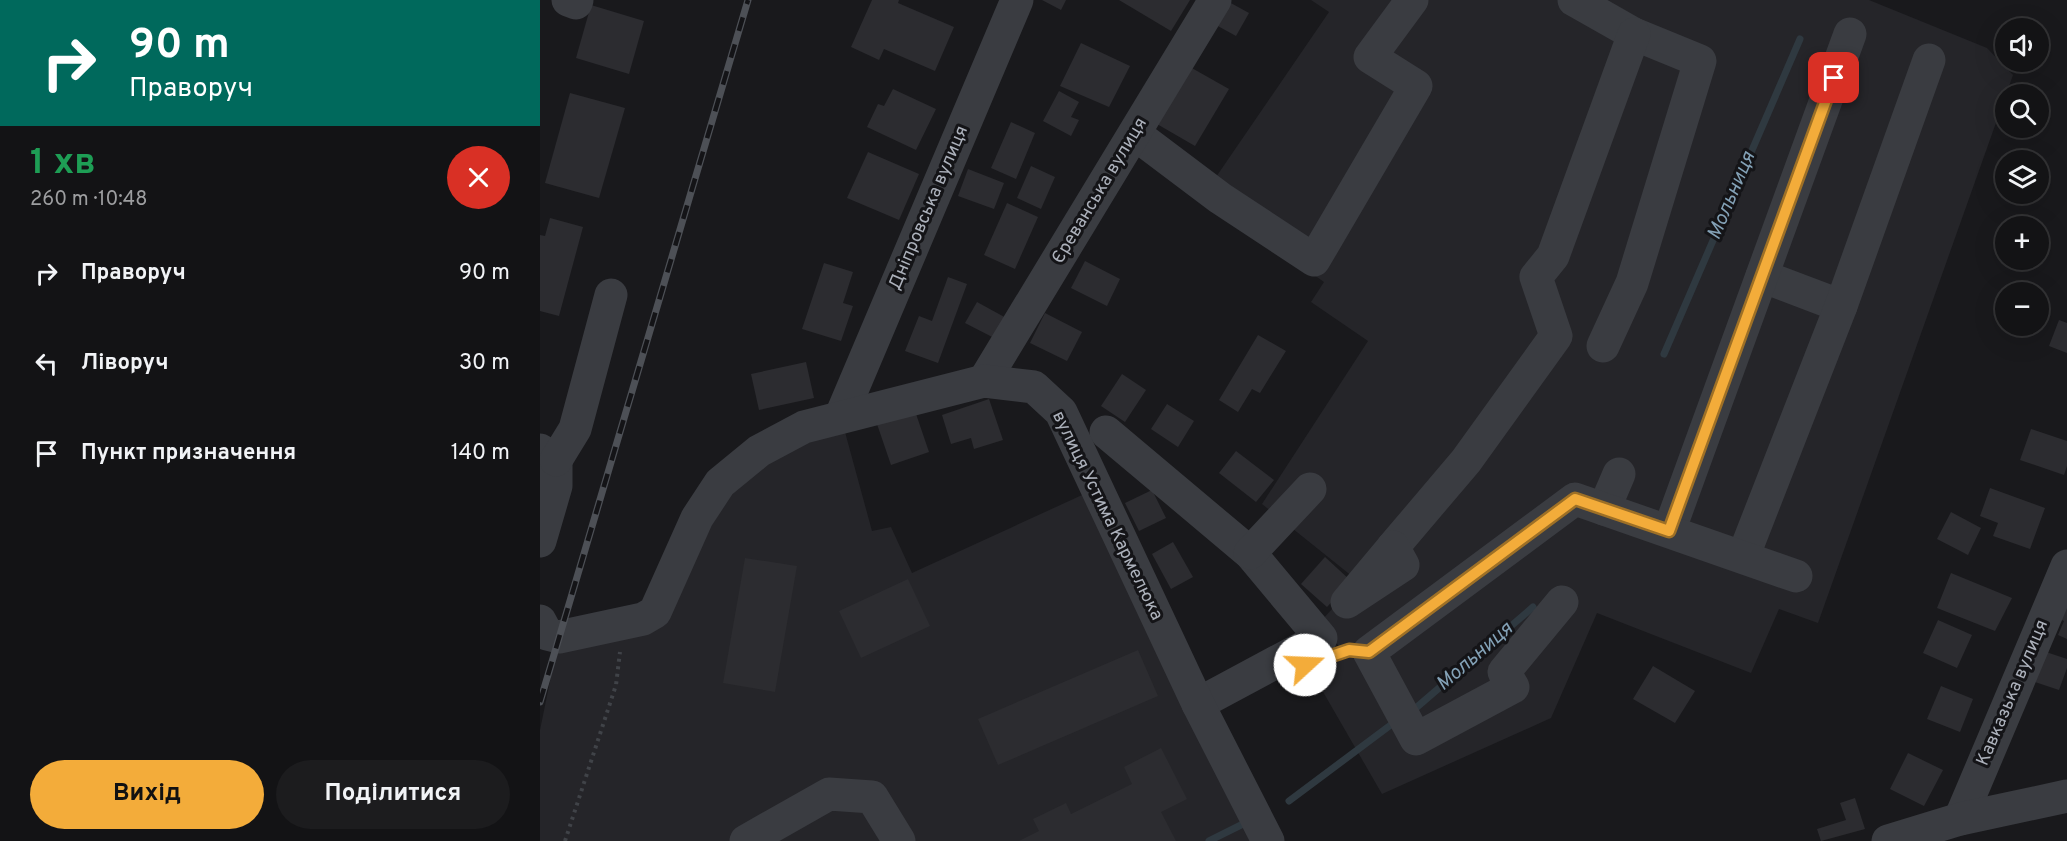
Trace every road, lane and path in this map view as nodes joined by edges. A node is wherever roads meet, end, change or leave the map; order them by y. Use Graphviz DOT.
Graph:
graph roads {
  1 [pos="567,0"];
  2 [pos="578,0"];
  3 [pos="1017,0"];
  4 [pos="1215,0"];
  5 [pos="1412,0"];
  6 [pos="1574,0"];
  7 [pos="1634,33"];
  8 [pos="1850,34"];
  9 [pos="1929,60"];
  10 [pos="1135,134"];
  11 [pos="1762,276"];
  12 [pos="611,295"];
  13 [pos="1841,306"];
  14 [pos="1603,346"];
  15 [pos="984,381"];
  16 [pos="841,416"];
  17 [pos="1106,432"];
  18 [pos="548,455"];
  19 [pos="1619,474"];
  20 [pos="1310,489"];
  21 [pos="1604,508"];
  22 [pos="1669,531"];
  23 [pos="540,541"];
  24 [pos="1393,547"];
  25 [pos="1250,553"];
  26 [pos="1743,557"];
  27 [pos="2067,566"];
  28 [pos="1796,576"];
  29 [pos="1562,602"];
  30 [pos="622,624"];
  31 [pos="542,630"];
  32 [pos="1369,652"];
  33 [pos="1198,704"];
  34 [pos="2067,796"];
  35 [pos="1960,819"];
  36 [pos="565,841"];
  37 [pos="747,841"];
  38 [pos="898,841"];
  39 [pos="1268,841"];
  40 [pos="1888,841"];
  1 -- 2 [label="street"];
  3 -- 16 [label="street, Дніпровська вулиця"];
  4 -- 10 [label="street, Єреванська вулиця"];
  5 -- 10 [label="street"];
  6 -- 7 [label="street"];
  7 -- 14 [label="street"];
  7 -- 24 [label="street"];
  8 -- 11 [label="street"];
  9 -- 13 [label="street"];
  10 -- 15 [label="street, Єреванська вулиця"];
  11 -- 13 [label="street"];
  11 -- 22 [label="street"];
  12 -- 18 [label="street"];
  13 -- 26 [label="street"];
  15 -- 16 [label="street, вулиця Устима Кармелюка"];
  15 -- 33 [label="street, вулиця Устима Кармелюка"];
  16 -- 30 [label="street, вулиця Устима Кармелюка"];
  17 -- 25 [label="street"];
  18 -- 23 [label="street"];
  19 -- 21 [label="street"];
  20 -- 25 [label="street"];
  21 -- 22 [label="street"];
  21 -- 32 [label="street"];
  22 -- 26 [label="street"];
  25 -- 33 [label="street"];
  26 -- 28 [label="street"];
  27 -- 35 [label="street, Кавказька вулиця"];
  29 -- 32 [label="street"];
  30 -- 31 [label="street, вулиця Устима Кармелюка"];
  30 -- 36 [label="path"];
  32 -- 33 [label="street"];
  33 -- 39 [label="street, вулиця Устима Кармелюка"];
  34 -- 35 [label="street"];
  35 -- 40 [label="street"];
  37 -- 38 [label="street"];
}
